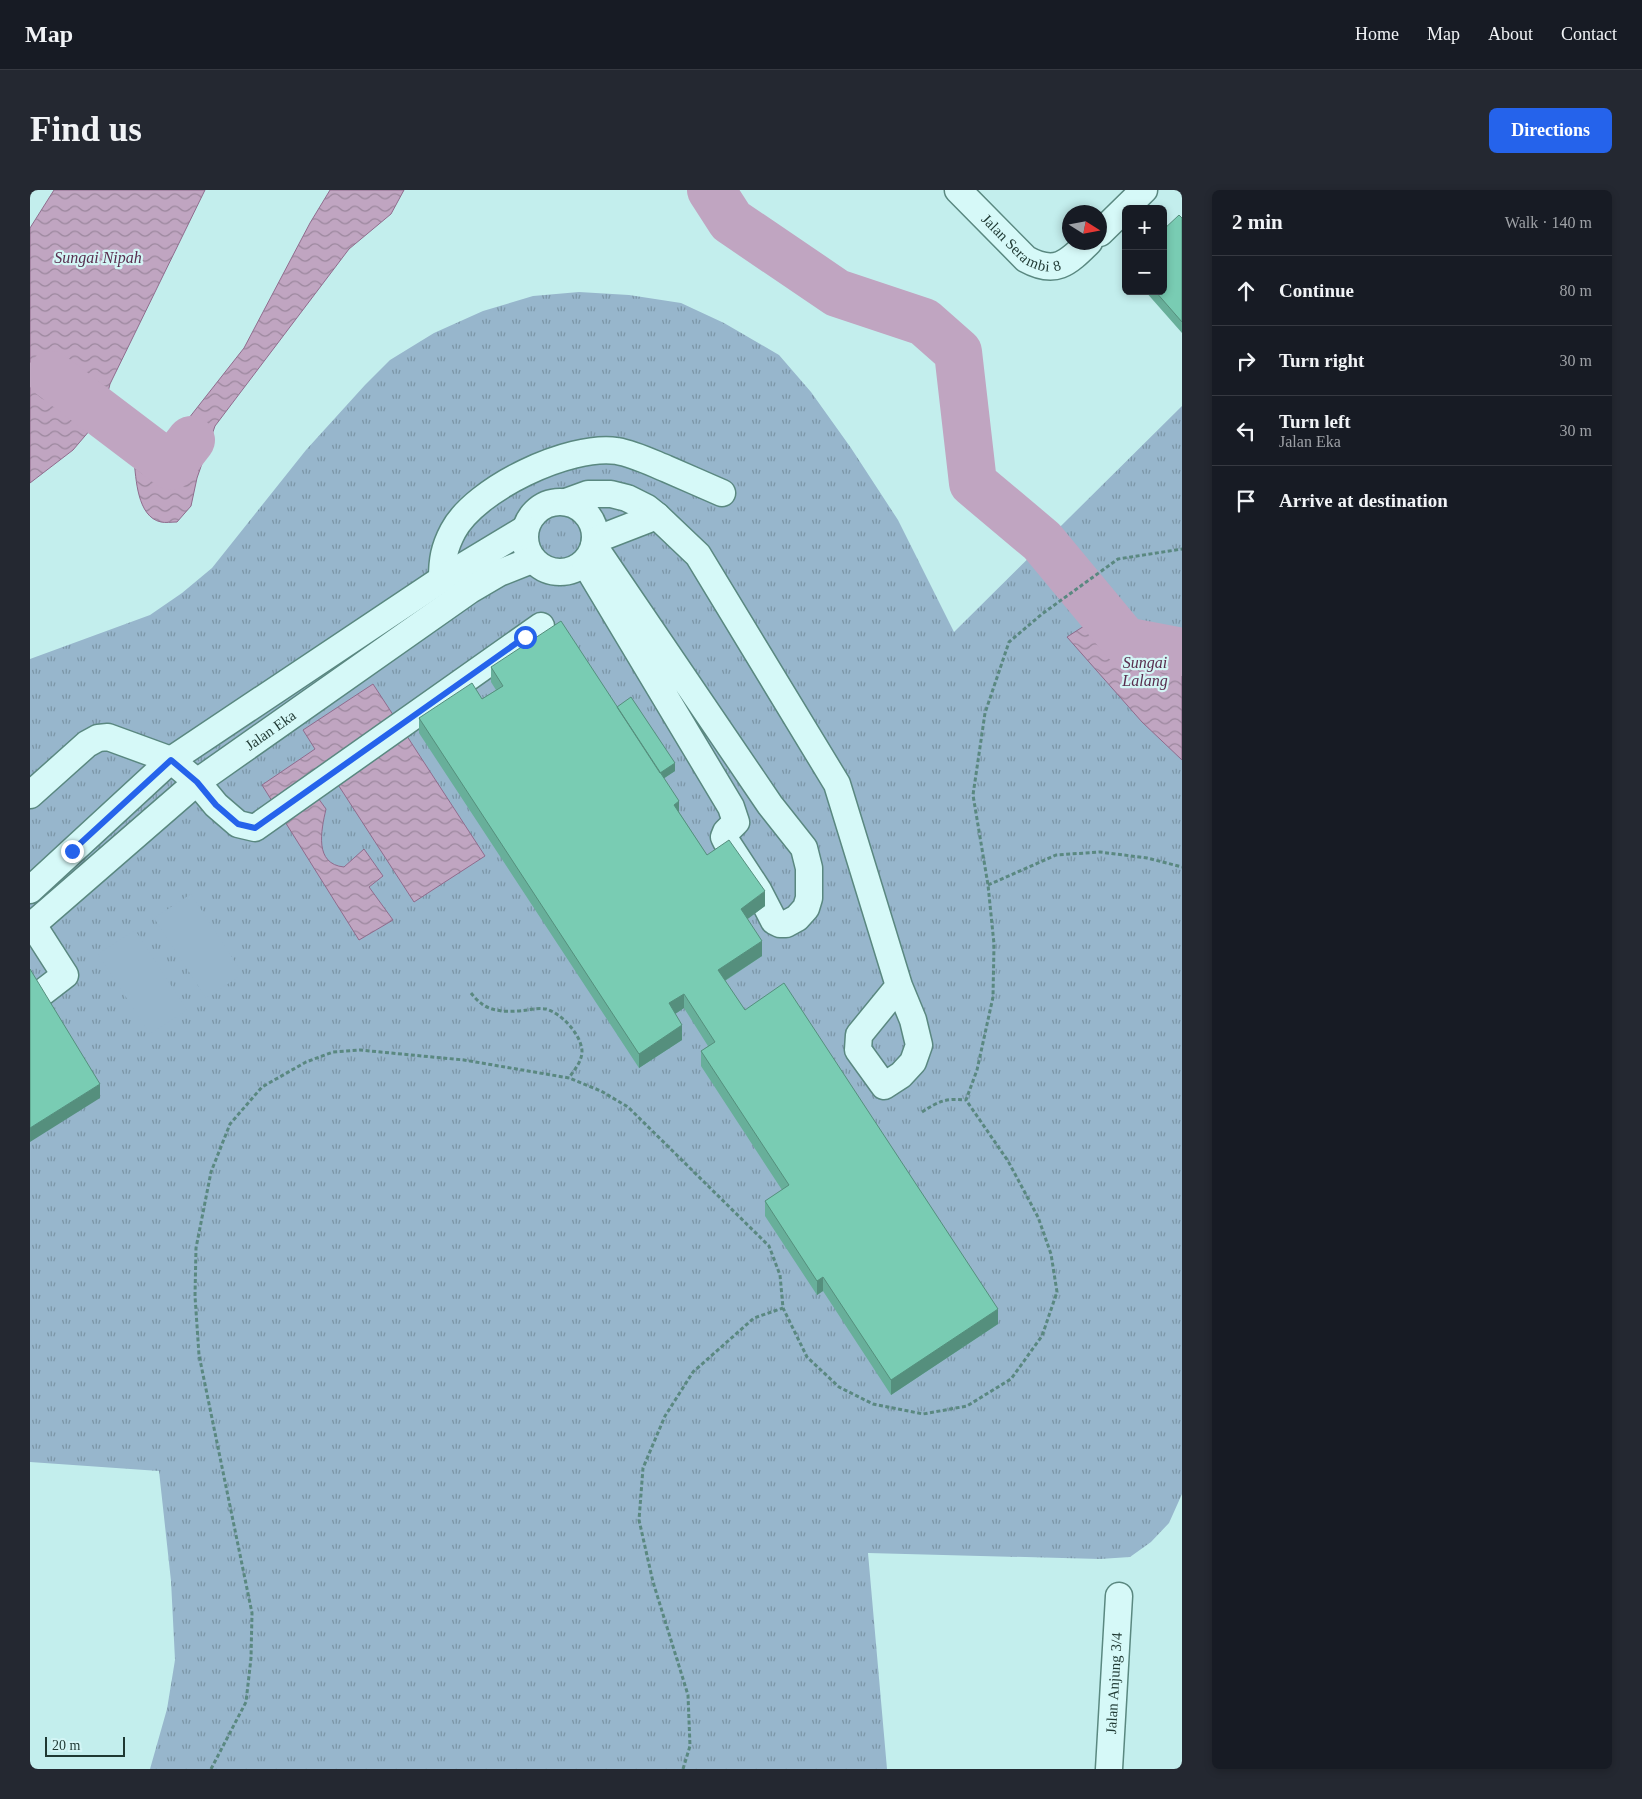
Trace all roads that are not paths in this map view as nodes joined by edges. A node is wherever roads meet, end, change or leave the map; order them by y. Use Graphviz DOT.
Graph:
graph roads {
  1 [pos="958,190"];
  2 [pos="1144,190"];
  3 [pos="1107,226"];
  4 [pos="1080,250"];
  5 [pos="722,494"];
  6 [pos="566,502"];
  7 [pos="657,516"];
  8 [pos="525,529"];
  9 [pos="591,550"];
  10 [pos="532,560"];
  11 [pos="442,579"];
  12 [pos="541,626"];
  13 [pos="171,760"];
  14 [pos="197,782"];
  15 [pos="30,796"];
  16 [pos="30,890"];
  17 [pos="32,926"];
  18 [pos="899,986"];
  19 [pos="30,1002"];
  20 [pos="1119,1596"];
  21 [pos="1109,1769"];
  1 -- 4 [label="street, Jalan Serambi 8"];
  2 -- 3 [label="street"];
  5 -- 11 [label="street"];
  6 -- 7 [label="street, Jalan Eka"];
  6 -- 8 [label="street, Jalan Eka"];
  6 -- 9 [label="street"];
  7 -- 9 [label="street"];
  7 -- 18 [label="street, Jalan Eka"];
  8 -- 10 [label="street"];
  8 -- 11 [label="street, Jalan Eka"];
  9 -- 9 [label="street"];
  9 -- 10 [label="street"];
  10 -- 14 [label="street, Jalan Eka"];
  11 -- 13 [label="street, Jalan Eka"];
  12 -- 14 [label="street"];
  13 -- 14 [label="street"];
  13 -- 15 [label="street"];
  13 -- 16 [label="street, Jalan Eka"];
  14 -- 17 [label="street, Jalan Eka"];
  17 -- 19 [label="street"];
  20 -- 21 [label="street, Jalan Anjung 3/4"];
}
